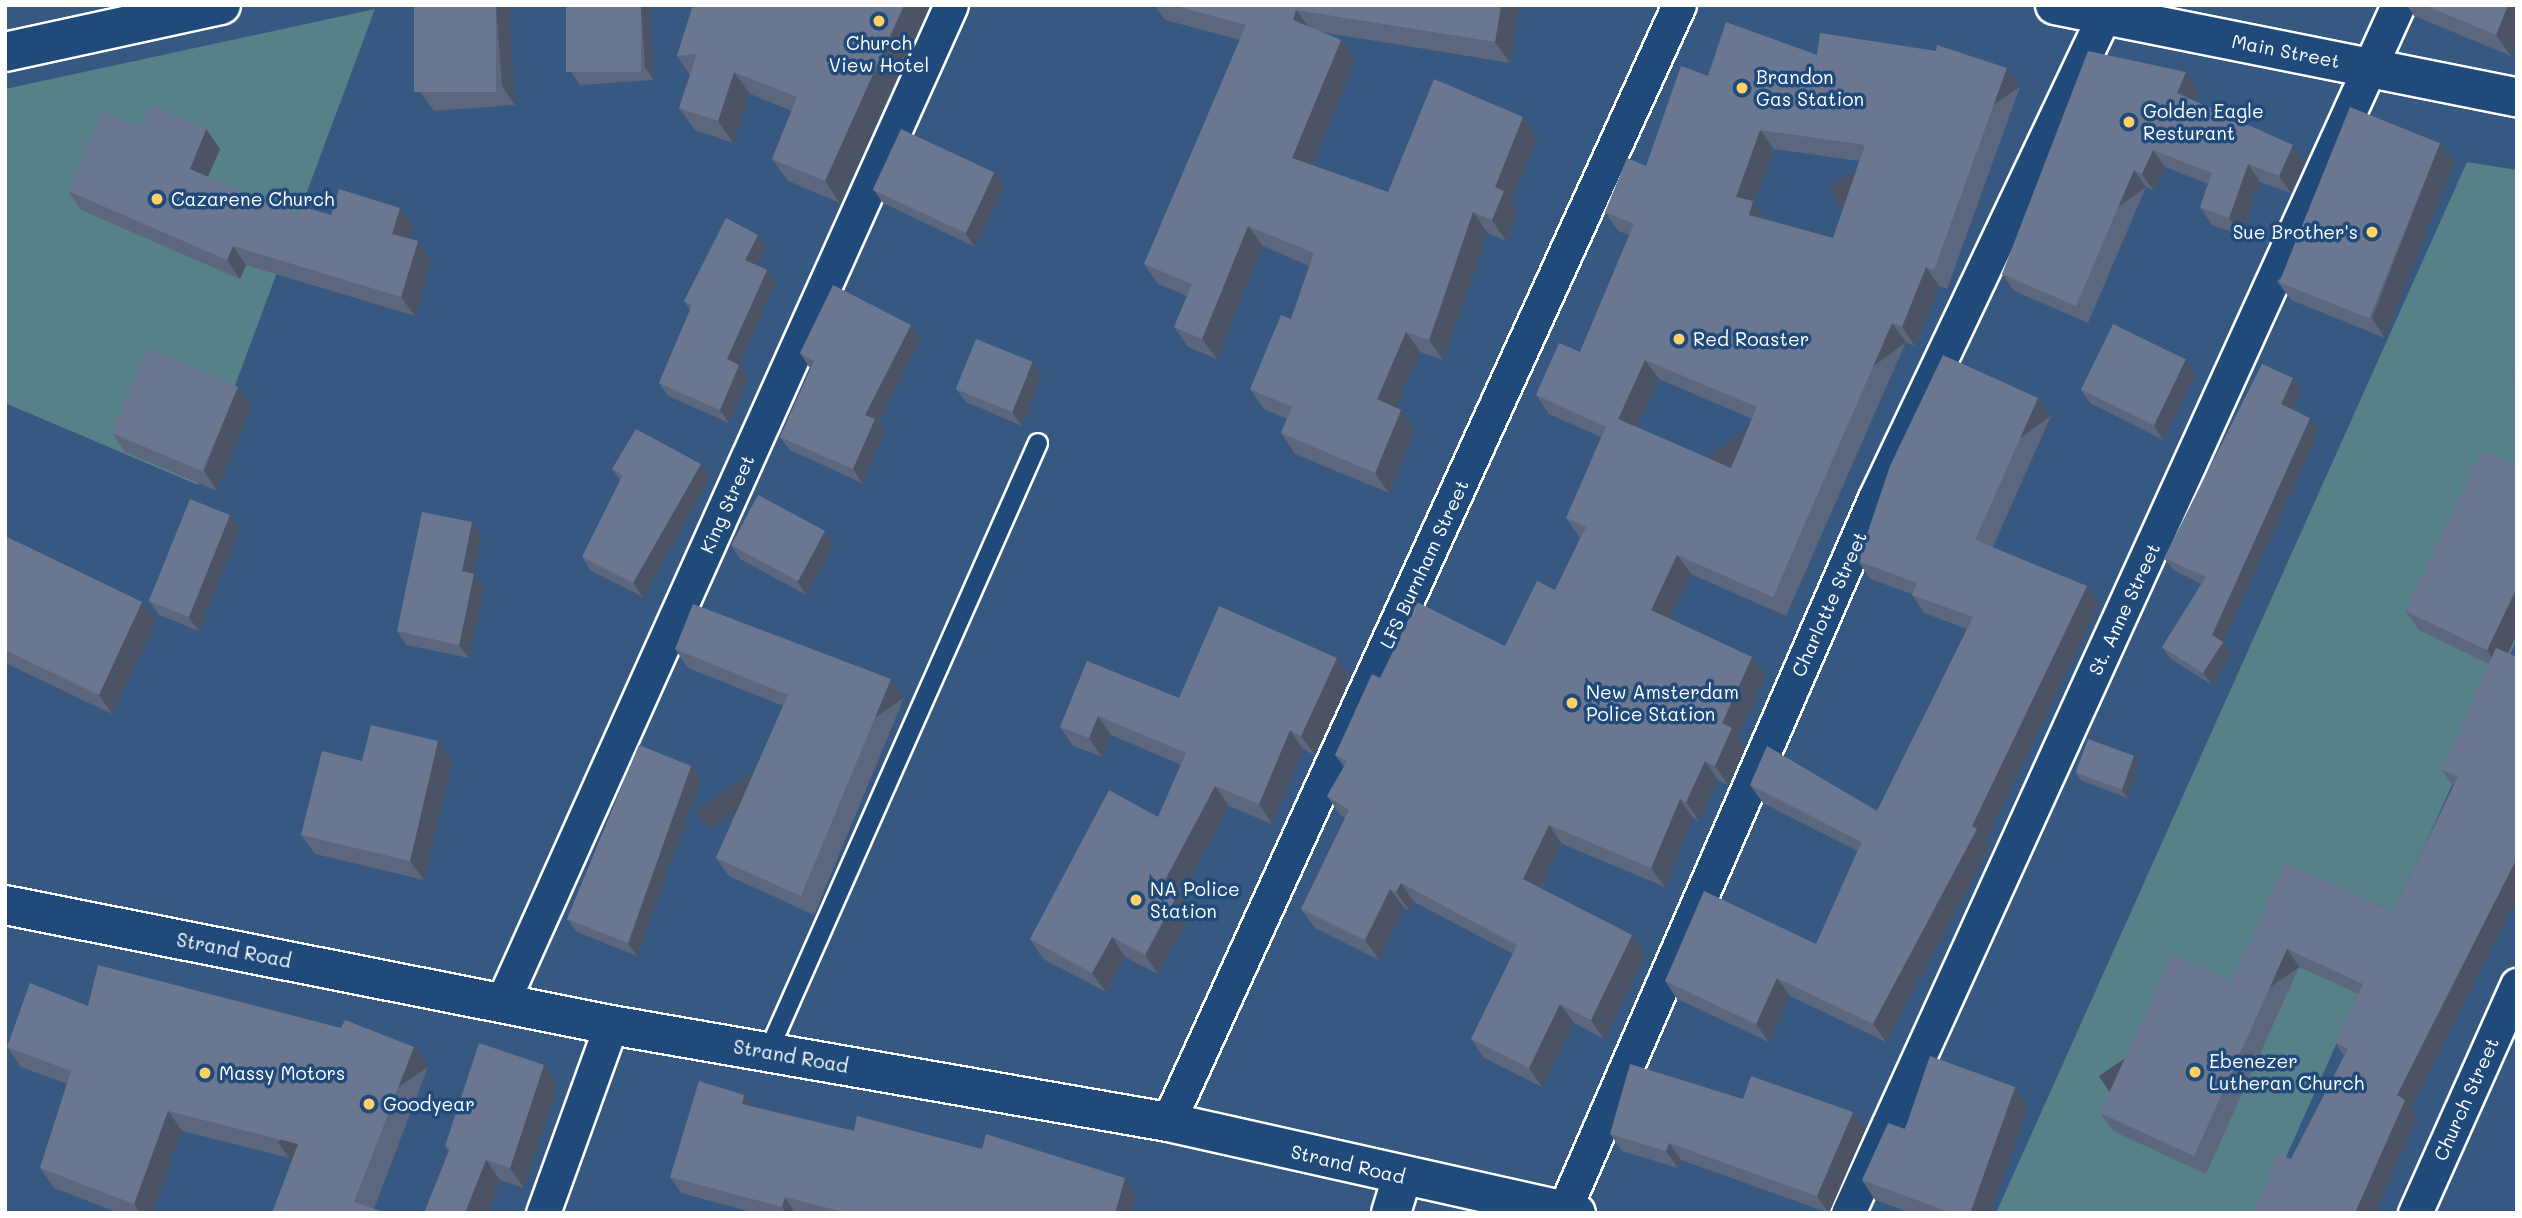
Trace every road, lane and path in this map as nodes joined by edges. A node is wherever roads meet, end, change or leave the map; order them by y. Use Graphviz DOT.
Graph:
graph roads {
  1 [pos="221,5"];
  2 [pos="951,5"];
  3 [pos="1679,5"];
  4 [pos="2055,5"];
  5 [pos="2398,5"];
  6 [pos="2107,10"];
  7 [pos="5,52"];
  8 [pos="2371,68"];
  9 [pos="2517,97"];
  10 [pos="1038,443"];
  11 [pos="5,905"];
  12 [pos="2517,985"];
  13 [pos="502,1003"];
  14 [pos="611,1025"];
  15 [pos="768,1052"];
  16 [pos="1168,1122"];
  17 [pos="1402,1176"];
  18 [pos="1570,1211"];
  19 [pos="543,1213"];
  20 [pos="1391,1213"];
  21 [pos="1849,1213"];
  22 [pos="2415,1213"];
  1 -- 7 [label="street"];
  2 -- 13 [label="street, King Street"];
  3 -- 16 [label="street, LFS Burnham Street"];
  4 -- 6 [label="street, Main Street"];
  5 -- 8 [label="street, St. Anne Street"];
  6 -- 8 [label="street, Main Street"];
  6 -- 18 [label="street, Charlotte Street"];
  8 -- 9 [label="street, Main Street"];
  8 -- 21 [label="street, St. Anne Street"];
  10 -- 15 [label="lane"];
  11 -- 13 [label="street, Strand Road"];
  12 -- 22 [label="street, Church Street"];
  13 -- 14 [label="street, Strand Road"];
  14 -- 15 [label="street, Strand Road"];
  14 -- 19 [label="street"];
  15 -- 16 [label="street, Strand Road"];
  16 -- 17 [label="street, Strand Road"];
  17 -- 18 [label="street, Strand Road"];
  17 -- 20 [label="street"];
}
